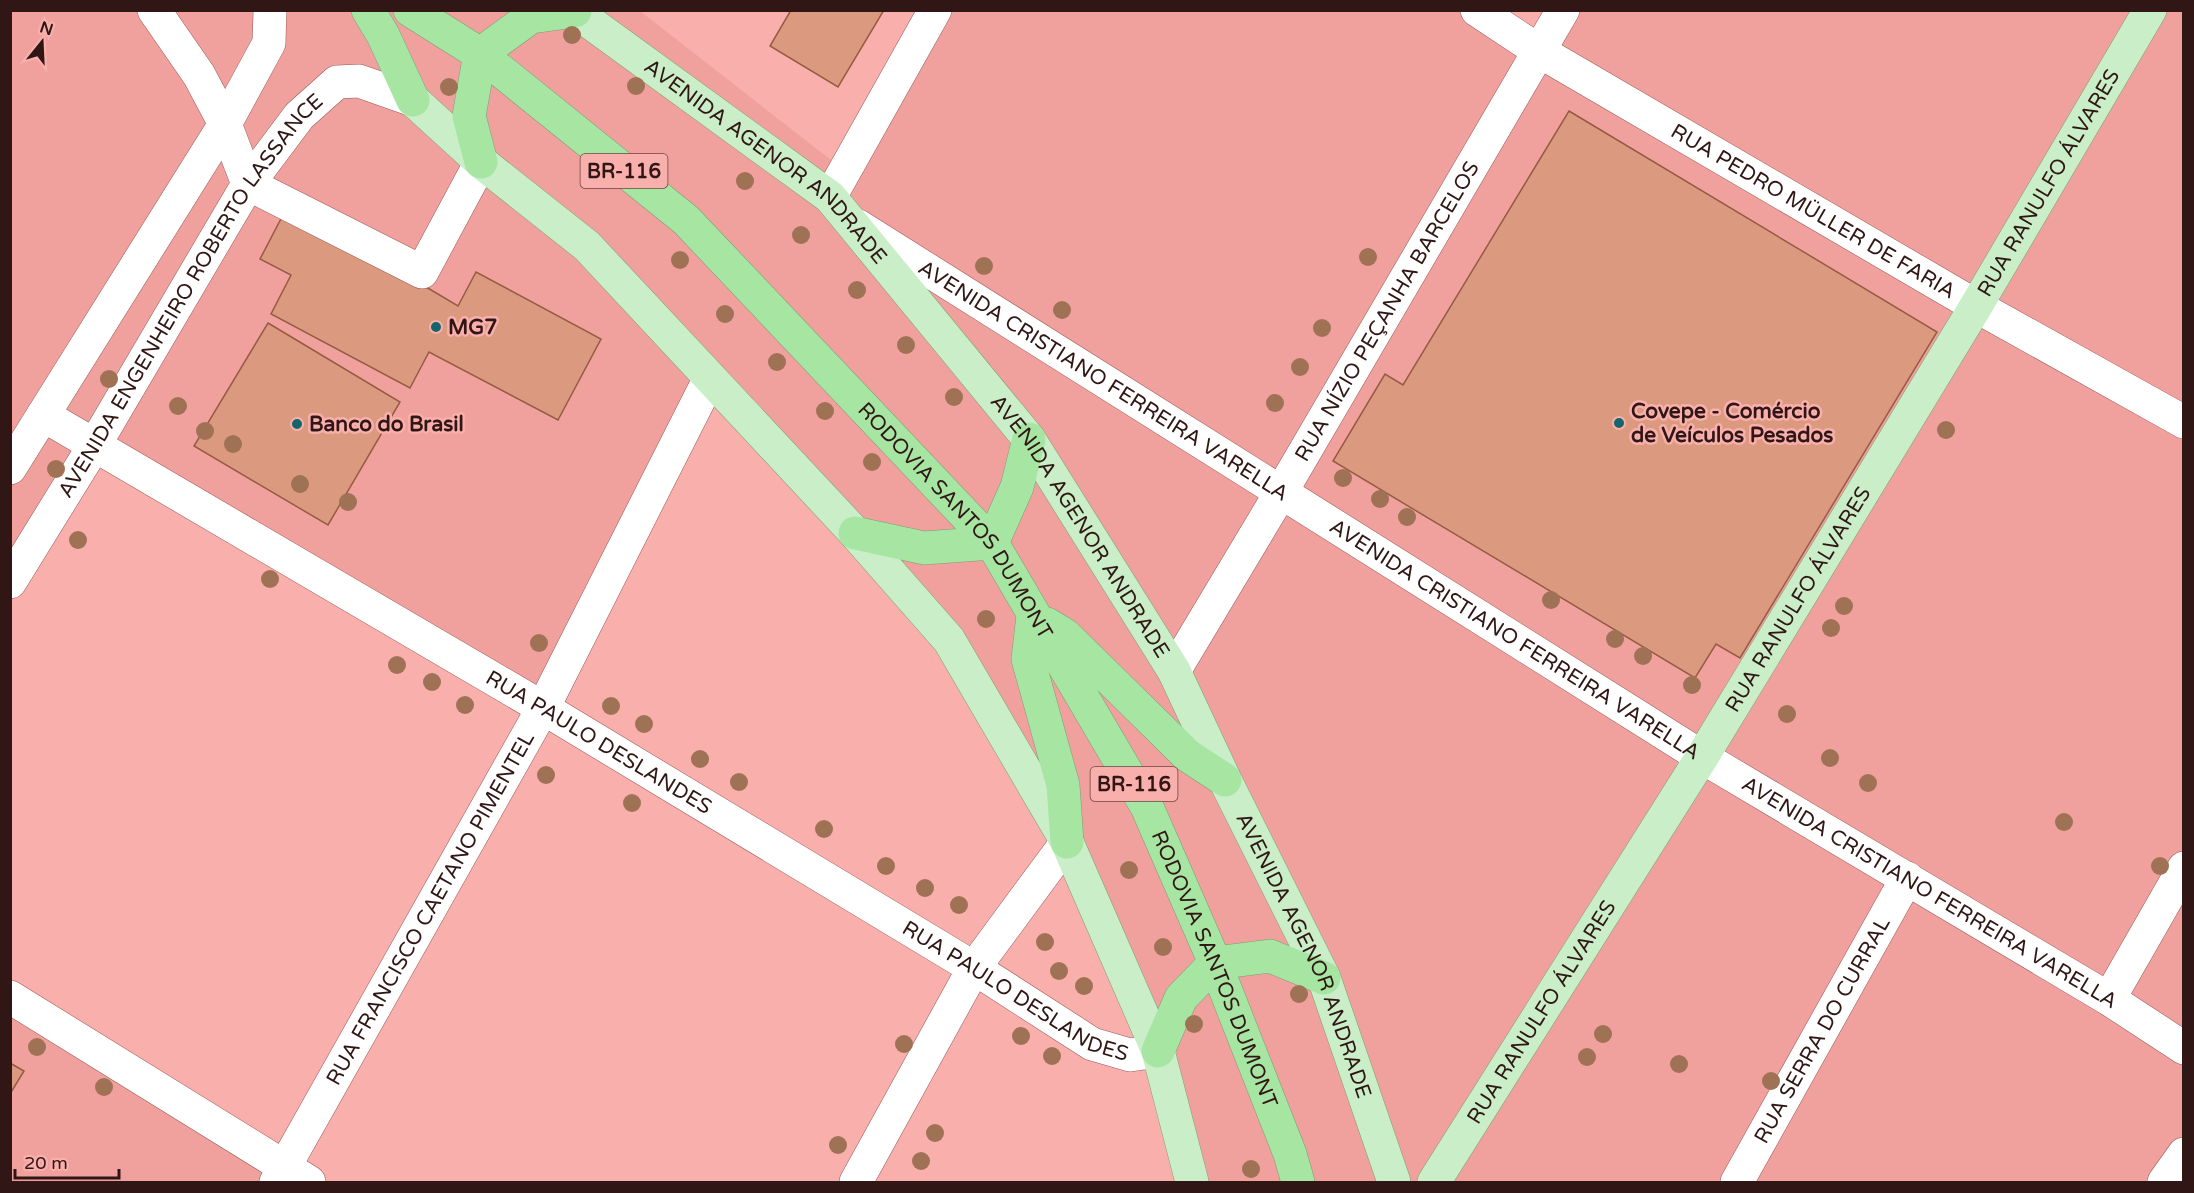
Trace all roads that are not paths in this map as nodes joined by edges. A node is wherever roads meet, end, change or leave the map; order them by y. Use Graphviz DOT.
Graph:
graph roads {
  1 [pos="154,10"];
  2 [pos="270,10"];
  3 [pos="368,10"];
  4 [pos="411,10"];
  5 [pos="935,10"];
  6 [pos="1477,10"];
  7 [pos="1563,10"];
  8 [pos="2150,10"];
  9 [pos="574,11"];
  10 [pos="1539,51"];
  11 [pos="480,54"];
  12 [pos="413,100"];
  13 [pos="225,124"];
  14 [pos="482,162"];
  15 [pos="248,184"];
  16 [pos="830,197"];
  17 [pos="851,222"];
  18 [pos="1976,306"];
  19 [pos="710,378"];
  20 [pos="43,415"];
  21 [pos="2184,422"];
  22 [pos="1029,439"];
  23 [pos="94,446"];
  24 [pos="10,468"];
  25 [pos="1280,494"];
  26 [pos="855,533"];
  27 [pos="992,543"];
  28 [pos="10,582"];
  29 [pos="1033,616"];
  30 [pos="1174,671"];
  31 [pos="543,708"];
  32 [pos="1702,757"];
  33 [pos="1225,780"];
  34 [pos="1067,842"];
  35 [pos="2184,868"];
  36 [pos="1907,878"];
  37 [pos="1215,963"];
  38 [pos="974,968"];
  39 [pos="1324,978"];
  40 [pos="10,997"];
  41 [pos="2109,999"];
  42 [pos="2184,1048"];
  43 [pos="1158,1051"];
  44 [pos="2184,1154"];
  45 [pos="290,1178"];
  46 [pos="856,1182"];
  47 [pos="1192,1182"];
  48 [pos="1298,1182"];
  49 [pos="1394,1182"];
  50 [pos="1434,1182"];
  51 [pos="1737,1182"];
  52 [pos="2164,1182"];
  1 -- 13 [label="street"];
  2 -- 13 [label="street"];
  3 -- 12 [label="highway"];
  4 -- 11 [label="highway, RODOVIA SANTOS DUMONT / BR-116"];
  5 -- 16 [label="street"];
  6 -- 10 [label="street, RUA PEDRO MÜLLER DE FARIA"];
  7 -- 10 [label="street, RUA NÍZIO PEÇANHA BARCELOS"];
  8 -- 18 [label="main road, RUA RANULFO ÁLVARES"];
  9 -- 11 [label="highway"];
  9 -- 16 [label="main road, AVENIDA AGENOR ANDRADE"];
  10 -- 18 [label="street, RUA PEDRO MÜLLER DE FARIA"];
  10 -- 25 [label="street, RUA NÍZIO PEÇANHA BARCELOS"];
  11 -- 14 [label="highway"];
  11 -- 27 [label="highway, RODOVIA SANTOS DUMONT / BR-116"];
  12 -- 14 [label="main road"];
  12 -- 15 [label="street, AVENIDA ENGENHEIRO ROBERTO LASSANCE"];
  13 -- 15 [label="street"];
  13 -- 20 [label="street"];
  14 -- 15 [label="street"];
  14 -- 19 [label="main road"];
  15 -- 23 [label="street, AVENIDA ENGENHEIRO ROBERTO LASSANCE"];
  16 -- 17 [label="main road, AVENIDA AGENOR ANDRADE"];
  17 -- 22 [label="main road, AVENIDA AGENOR ANDRADE"];
  17 -- 25 [label="street, AVENIDA CRISTIANO FERREIRA VARELLA"];
  18 -- 21 [label="street, RUA PEDRO MÜLLER DE FARIA"];
  18 -- 32 [label="main road, RUA RANULFO ÁLVARES"];
  19 -- 26 [label="main road"];
  19 -- 31 [label="street, RUA FRANCISCO CAETANO PIMENTEL"];
  20 -- 23 [label="street, RUA PAULO DESLANDES"];
  20 -- 24 [label="street"];
  22 -- 27 [label="highway"];
  22 -- 30 [label="main road, AVENIDA AGENOR ANDRADE"];
  23 -- 28 [label="street, AVENIDA ENGENHEIRO ROBERTO LASSANCE"];
  23 -- 31 [label="street, RUA PAULO DESLANDES"];
  25 -- 30 [label="street, RUA NÍZIO PEÇANHA BARCELOS"];
  25 -- 32 [label="street, AVENIDA CRISTIANO FERREIRA VARELLA"];
  26 -- 27 [label="highway"];
  26 -- 34 [label="main road"];
  27 -- 29 [label="highway, RODOVIA SANTOS DUMONT / BR-116"];
  29 -- 33 [label="highway"];
  29 -- 34 [label="highway"];
  29 -- 37 [label="highway, RODOVIA SANTOS DUMONT / BR-116"];
  30 -- 33 [label="main road, AVENIDA AGENOR ANDRADE"];
  31 -- 38 [label="street, RUA PAULO DESLANDES"];
  31 -- 45 [label="street, RUA FRANCISCO CAETANO PIMENTEL"];
  32 -- 36 [label="street, AVENIDA CRISTIANO FERREIRA VARELLA"];
  32 -- 50 [label="main road, RUA RANULFO ÁLVARES"];
  33 -- 39 [label="main road, AVENIDA AGENOR ANDRADE"];
  34 -- 38 [label="street"];
  34 -- 43 [label="main road"];
  35 -- 41 [label="street"];
  36 -- 41 [label="street, AVENIDA CRISTIANO FERREIRA VARELLA"];
  36 -- 51 [label="street, RUA SERRA DO CURRAL"];
  37 -- 39 [label="highway"];
  37 -- 43 [label="highway"];
  37 -- 48 [label="highway, RODOVIA SANTOS DUMONT / BR-116"];
  38 -- 43 [label="street, RUA PAULO DESLANDES"];
  38 -- 46 [label="street"];
  39 -- 49 [label="main road, AVENIDA AGENOR ANDRADE"];
  40 -- 45 [label="street"];
  41 -- 42 [label="street, AVENIDA CRISTIANO FERREIRA VARELLA"];
  43 -- 47 [label="main road"];
  44 -- 52 [label="street"];
}
